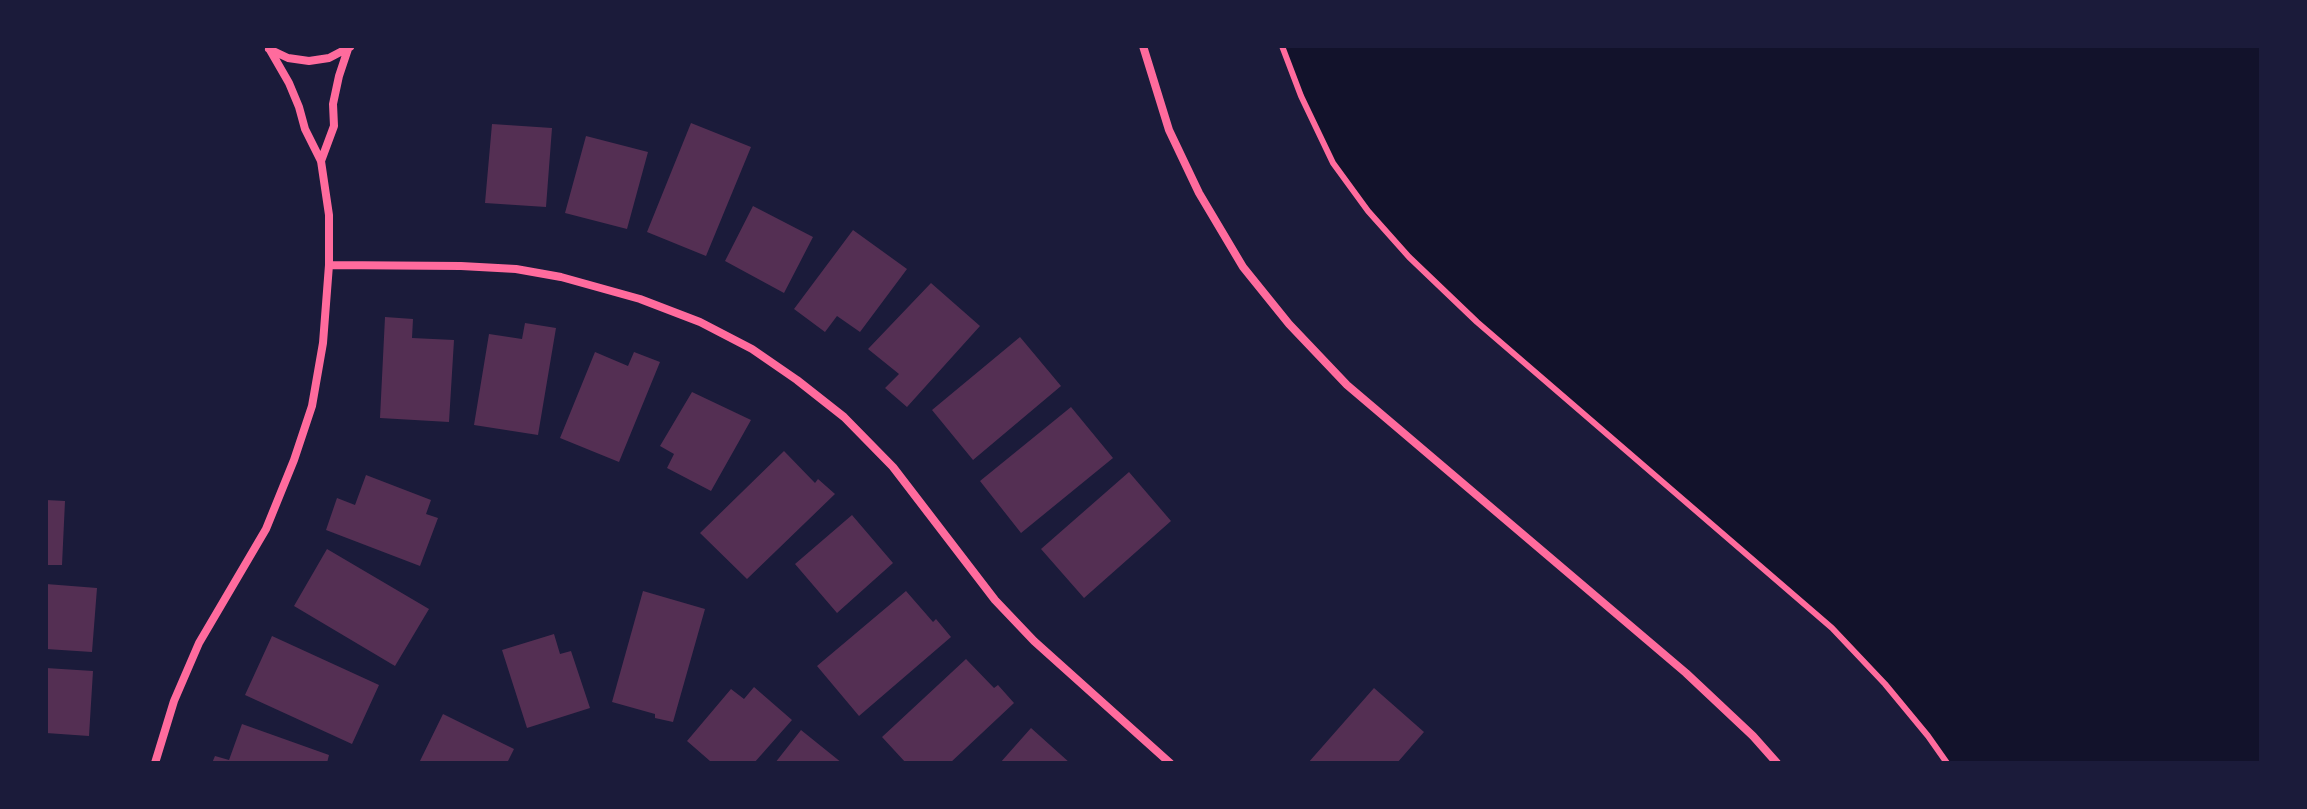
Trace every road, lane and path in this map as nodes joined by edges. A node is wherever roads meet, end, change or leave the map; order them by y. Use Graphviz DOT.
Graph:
graph roads {
  1 [pos="1143,46"];
  2 [pos="1282,46"];
  3 [pos="349,47"];
  4 [pos="268,48"];
  5 [pos="321,161"];
  6 [pos="329,265"];
  7 [pos="155,763"];
  8 [pos="1170,763"];
  9 [pos="1777,763"];
  10 [pos="1947,763"];
  1 -- 9 [label="street"];
  2 -- 10 [label="lane"];
  3 -- 4 [label="street"];
  3 -- 5 [label="street"];
  4 -- 5 [label="street"];
  5 -- 6 [label="street"];
  6 -- 7 [label="street"];
  6 -- 8 [label="street"];
}
